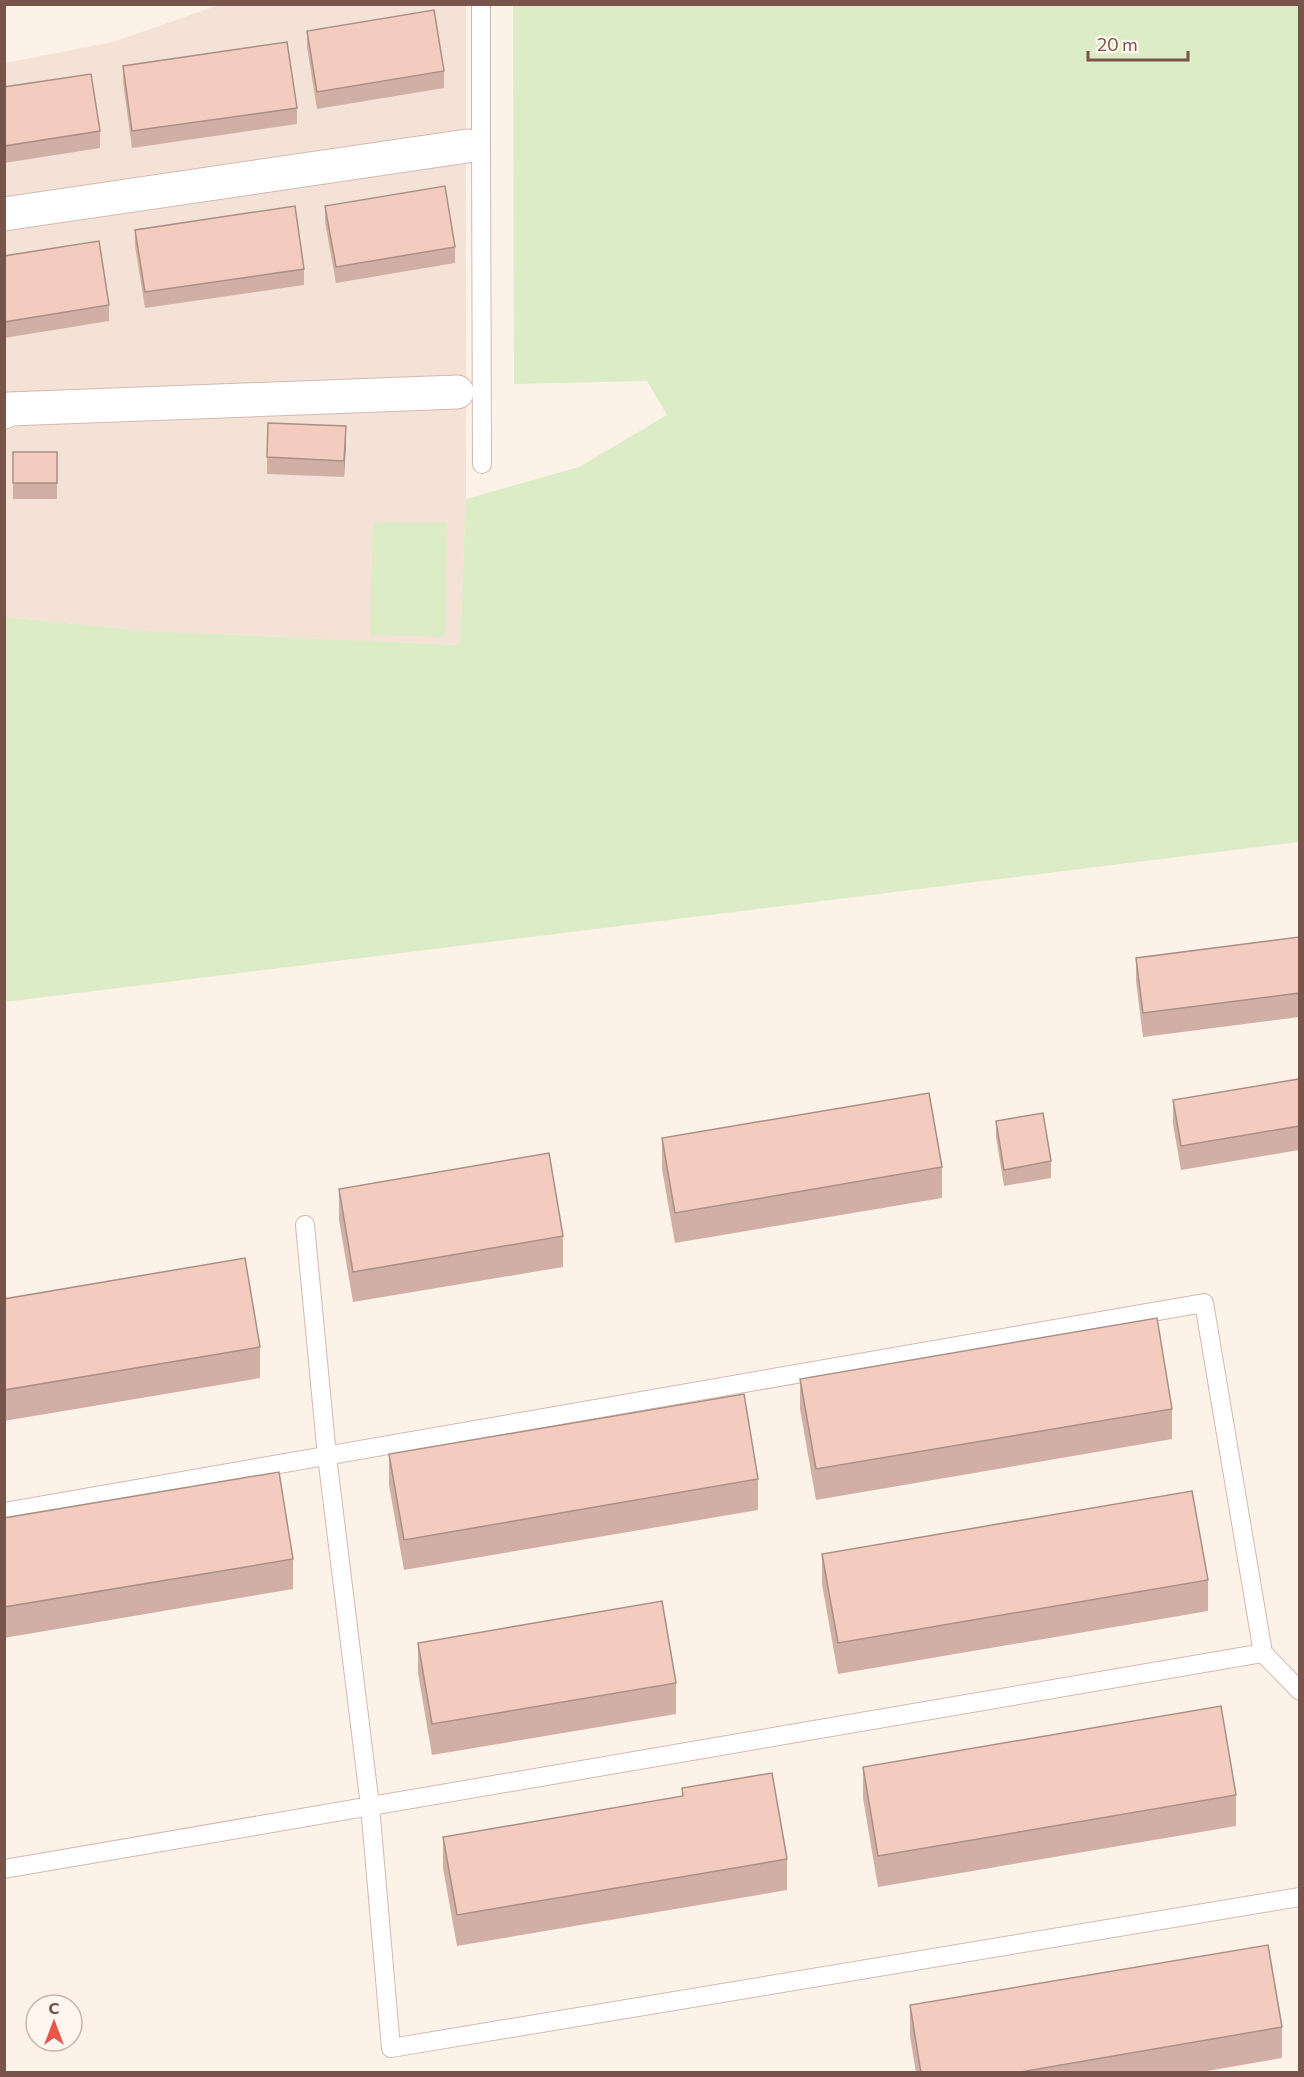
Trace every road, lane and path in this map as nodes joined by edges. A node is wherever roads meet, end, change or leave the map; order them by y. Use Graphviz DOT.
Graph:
graph roads {
  1 [pos="481,4"];
  2 [pos="474,144"];
  3 [pos="4,214"];
  4 [pos="457,392"];
  5 [pos="4,412"];
  6 [pos="482,464"];
  7 [pos="305,1225"];
  8 [pos="327,1456"];
  9 [pos="4,1512"];
  10 [pos="1263,1653"];
  11 [pos="1299,1691"];
  12 [pos="370,1806"];
  13 [pos="4,1869"];
  14 [pos="1299,1897"];
  1 -- 2 [label="lane"];
  2 -- 3 [label="street"];
  2 -- 6 [label="lane"];
  4 -- 5 [label="street"];
  7 -- 8 [label="lane"];
  8 -- 9 [label="lane"];
  8 -- 10 [label="lane"];
  8 -- 12 [label="lane"];
  10 -- 11 [label="lane"];
  10 -- 12 [label="lane"];
  12 -- 13 [label="lane"];
  12 -- 14 [label="lane"];
}
